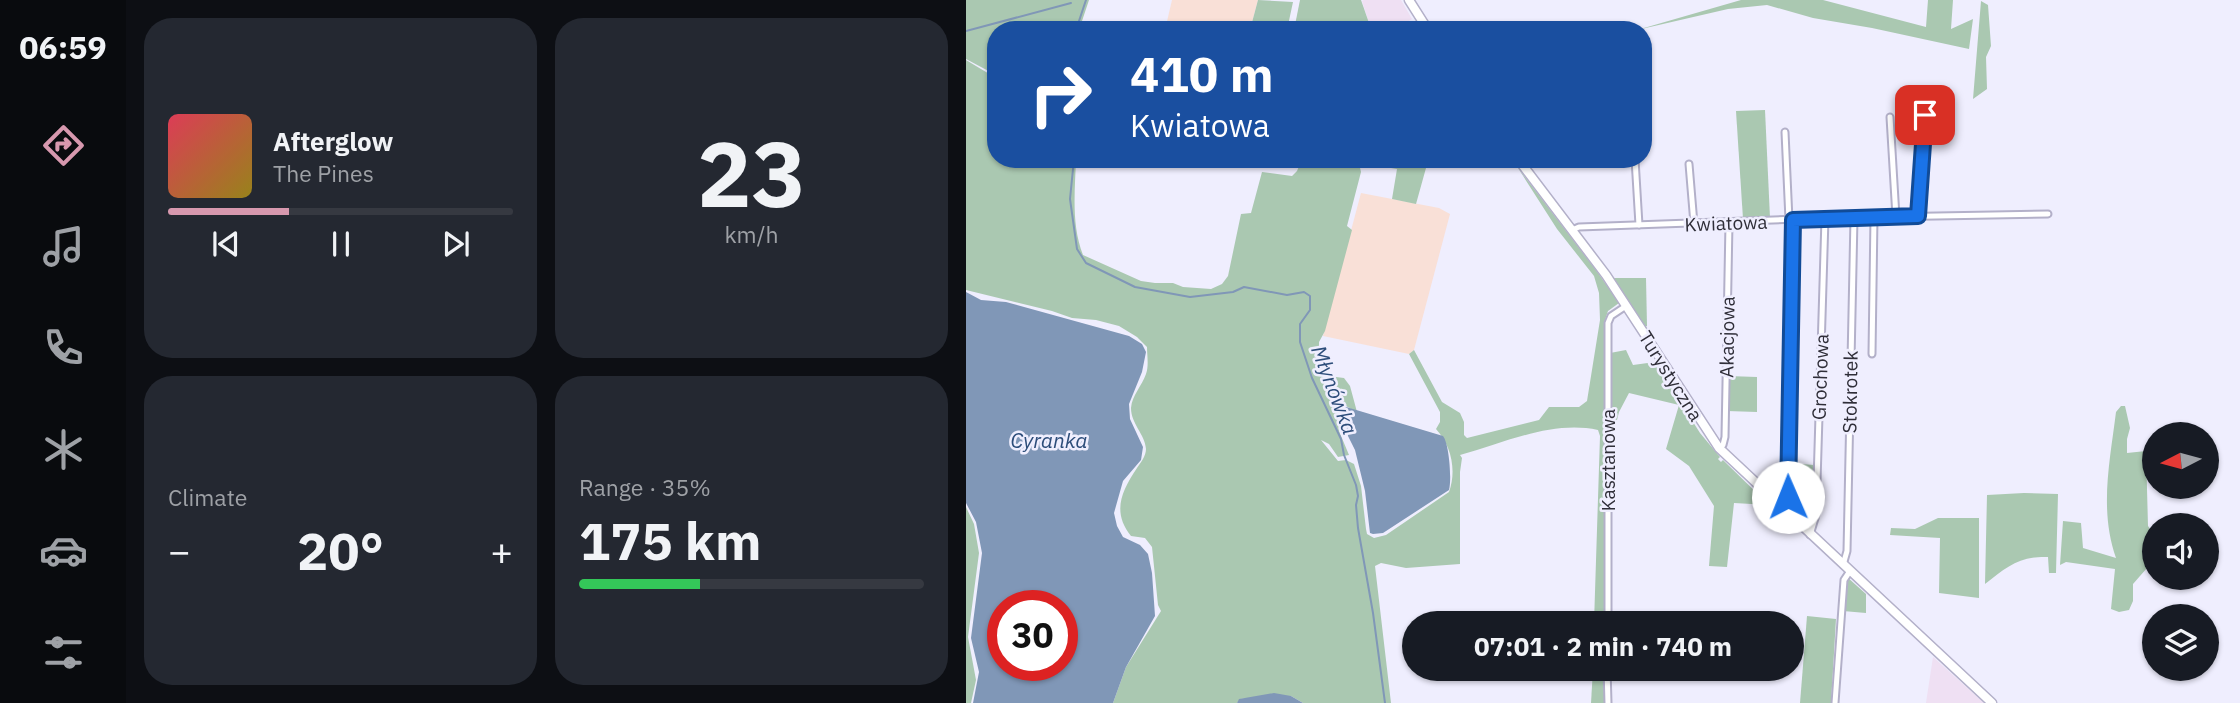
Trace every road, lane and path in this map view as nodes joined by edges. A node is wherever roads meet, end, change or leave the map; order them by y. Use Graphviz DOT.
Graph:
graph roads {
  1 [pos="1409,0"];
  2 [pos="1422,21"];
  3 [pos="1925,115"];
  4 [pos="1890,117"];
  5 [pos="1785,132"];
  6 [pos="1689,164"];
  7 [pos="1525,168"];
  8 [pos="1636,168"];
  9 [pos="2049,214"];
  10 [pos="1918,216"];
  11 [pos="1874,217"];
  12 [pos="1896,217"];
  13 [pos="1825,218"];
  14 [pos="1854,218"];
  15 [pos="1791,220"];
  16 [pos="1729,223"];
  17 [pos="1694,224"];
  18 [pos="1639,225"];
  19 [pos="1572,230"];
  20 [pos="1626,306"];
  21 [pos="1872,355"];
  22 [pos="1719,448"];
  23 [pos="1783,510"];
  24 [pos="1810,535"];
  25 [pos="1846,568"];
  26 [pos="1608,611"];
  27 [pos="1608,681"];
  28 [pos="1608,703"];
  29 [pos="1835,703"];
  30 [pos="1992,703"];
  1 -- 2 [label="main road"];
  3 -- 10 [label="street"];
  4 -- 12 [label="street"];
  5 -- 15 [label="street"];
  6 -- 17 [label="street"];
  7 -- 19 [label="main road, Turystyczna"];
  8 -- 18 [label="street"];
  9 -- 10 [label="street, Kwiatowa"];
  10 -- 12 [label="street, Kwiatowa"];
  11 -- 12 [label="street, Kwiatowa"];
  11 -- 14 [label="street, Kwiatowa"];
  11 -- 21 [label="street"];
  13 -- 14 [label="street, Kwiatowa"];
  13 -- 15 [label="street, Kwiatowa"];
  13 -- 24 [label="street, Grochowa"];
  14 -- 25 [label="street, Stokrotek"];
  15 -- 16 [label="street, Kwiatowa"];
  15 -- 23 [label="street"];
  16 -- 17 [label="street, Kwiatowa"];
  16 -- 22 [label="street, Akacjowa"];
  17 -- 18 [label="street, Kwiatowa"];
  18 -- 19 [label="street, Kwiatowa"];
  19 -- 20 [label="main road, Turystyczna"];
  20 -- 22 [label="main road, Turystyczna"];
  20 -- 26 [label="street, Kasztanowa"];
  22 -- 23 [label="main road, Turystyczna"];
  23 -- 24 [label="main road, Turystyczna"];
  24 -- 25 [label="main road, Turystyczna"];
  25 -- 29 [label="street"];
  25 -- 30 [label="main road, Turystyczna"];
  27 -- 28 [label="street"];
}
